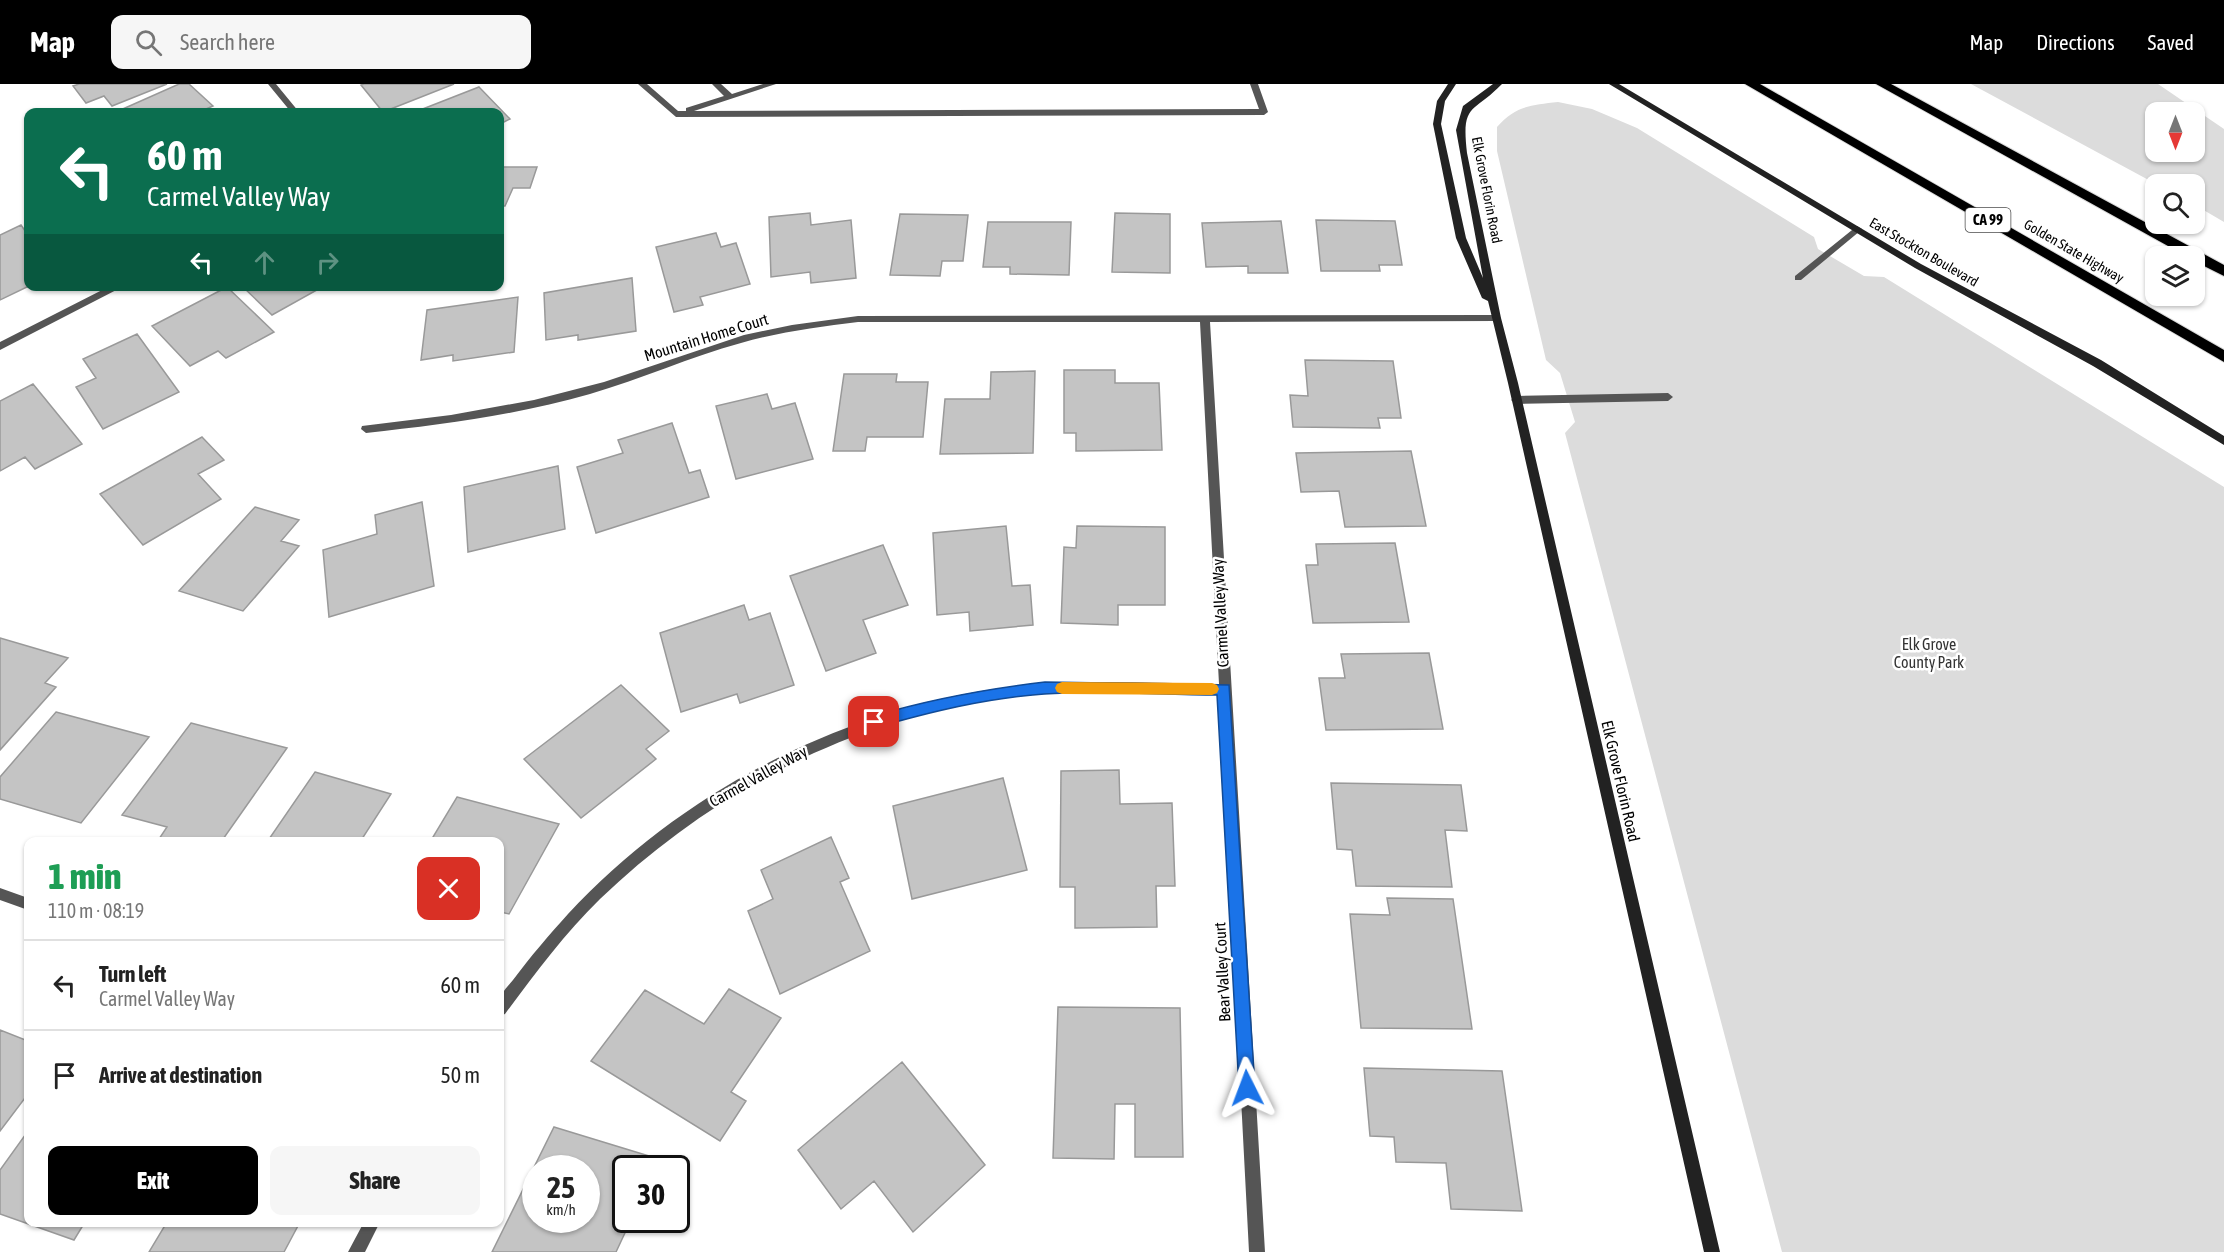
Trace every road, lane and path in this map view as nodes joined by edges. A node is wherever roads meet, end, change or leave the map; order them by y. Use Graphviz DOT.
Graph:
graph roads {
  1 [pos="272,84"];
  2 [pos="642,84"];
  3 [pos="716,84"];
  4 [pos="772,84"];
  5 [pos="1254,84"];
  6 [pos="1452,84"];
  7 [pos="1498,84"];
  8 [pos="1613,84"];
  9 [pos="1751,84"];
  10 [pos="1882,84"];
  11 [pos="730,97"];
  12 [pos="292,108"];
  13 [pos="676,114"];
  14 [pos="1857,229"];
  15 [pos="2224,271"];
  16 [pos="1798,278"];
  17 [pos="109,291"];
  18 [pos="1496,318"];
  19 [pos="1205,320"];
  20 [pos="0,346"];
  21 [pos="2224,357"];
  22 [pos="1668,397"];
  23 [pos="1516,400"];
  24 [pos="366,429"];
  25 [pos="2224,441"];
  26 [pos="1224,689"];
  27 [pos="0,894"];
  28 [pos="24,903"];
  29 [pos="504,1002"];
  30 [pos="370,1227"];
  31 [pos="356,1252"];
  32 [pos="1257,1252"];
  33 [pos="1712,1252"];
  1 -- 12 [label="street"];
  2 -- 13 [label="street"];
  3 -- 11 [label="street"];
  4 -- 11 [label="street"];
  5 -- 13 [label="street"];
  6 -- 18 [label="main road, Elk Grove Florin Road"];
  7 -- 18 [label="main road, Elk Grove Florin Road"];
  8 -- 14 [label="main road, East Stockton Boulevard"];
  9 -- 21 [label="highway, Golden State Highway / CA 99"];
  10 -- 15 [label="highway"];
  11 -- 13 [label="street"];
  14 -- 16 [label="street"];
  14 -- 25 [label="main road, East Stockton Boulevard"];
  17 -- 20 [label="street"];
  18 -- 19 [label="street"];
  18 -- 23 [label="main road, Elk Grove Florin Road"];
  19 -- 24 [label="street, Mountain Home Court"];
  19 -- 26 [label="street, Carmel Valley Way"];
  22 -- 23 [label="street"];
  23 -- 33 [label="main road, Elk Grove Florin Road"];
  26 -- 29 [label="street, Carmel Valley Way"];
  26 -- 32 [label="street, Bear Valley Court"];
  27 -- 28 [label="street"];
  30 -- 31 [label="street"];
}
